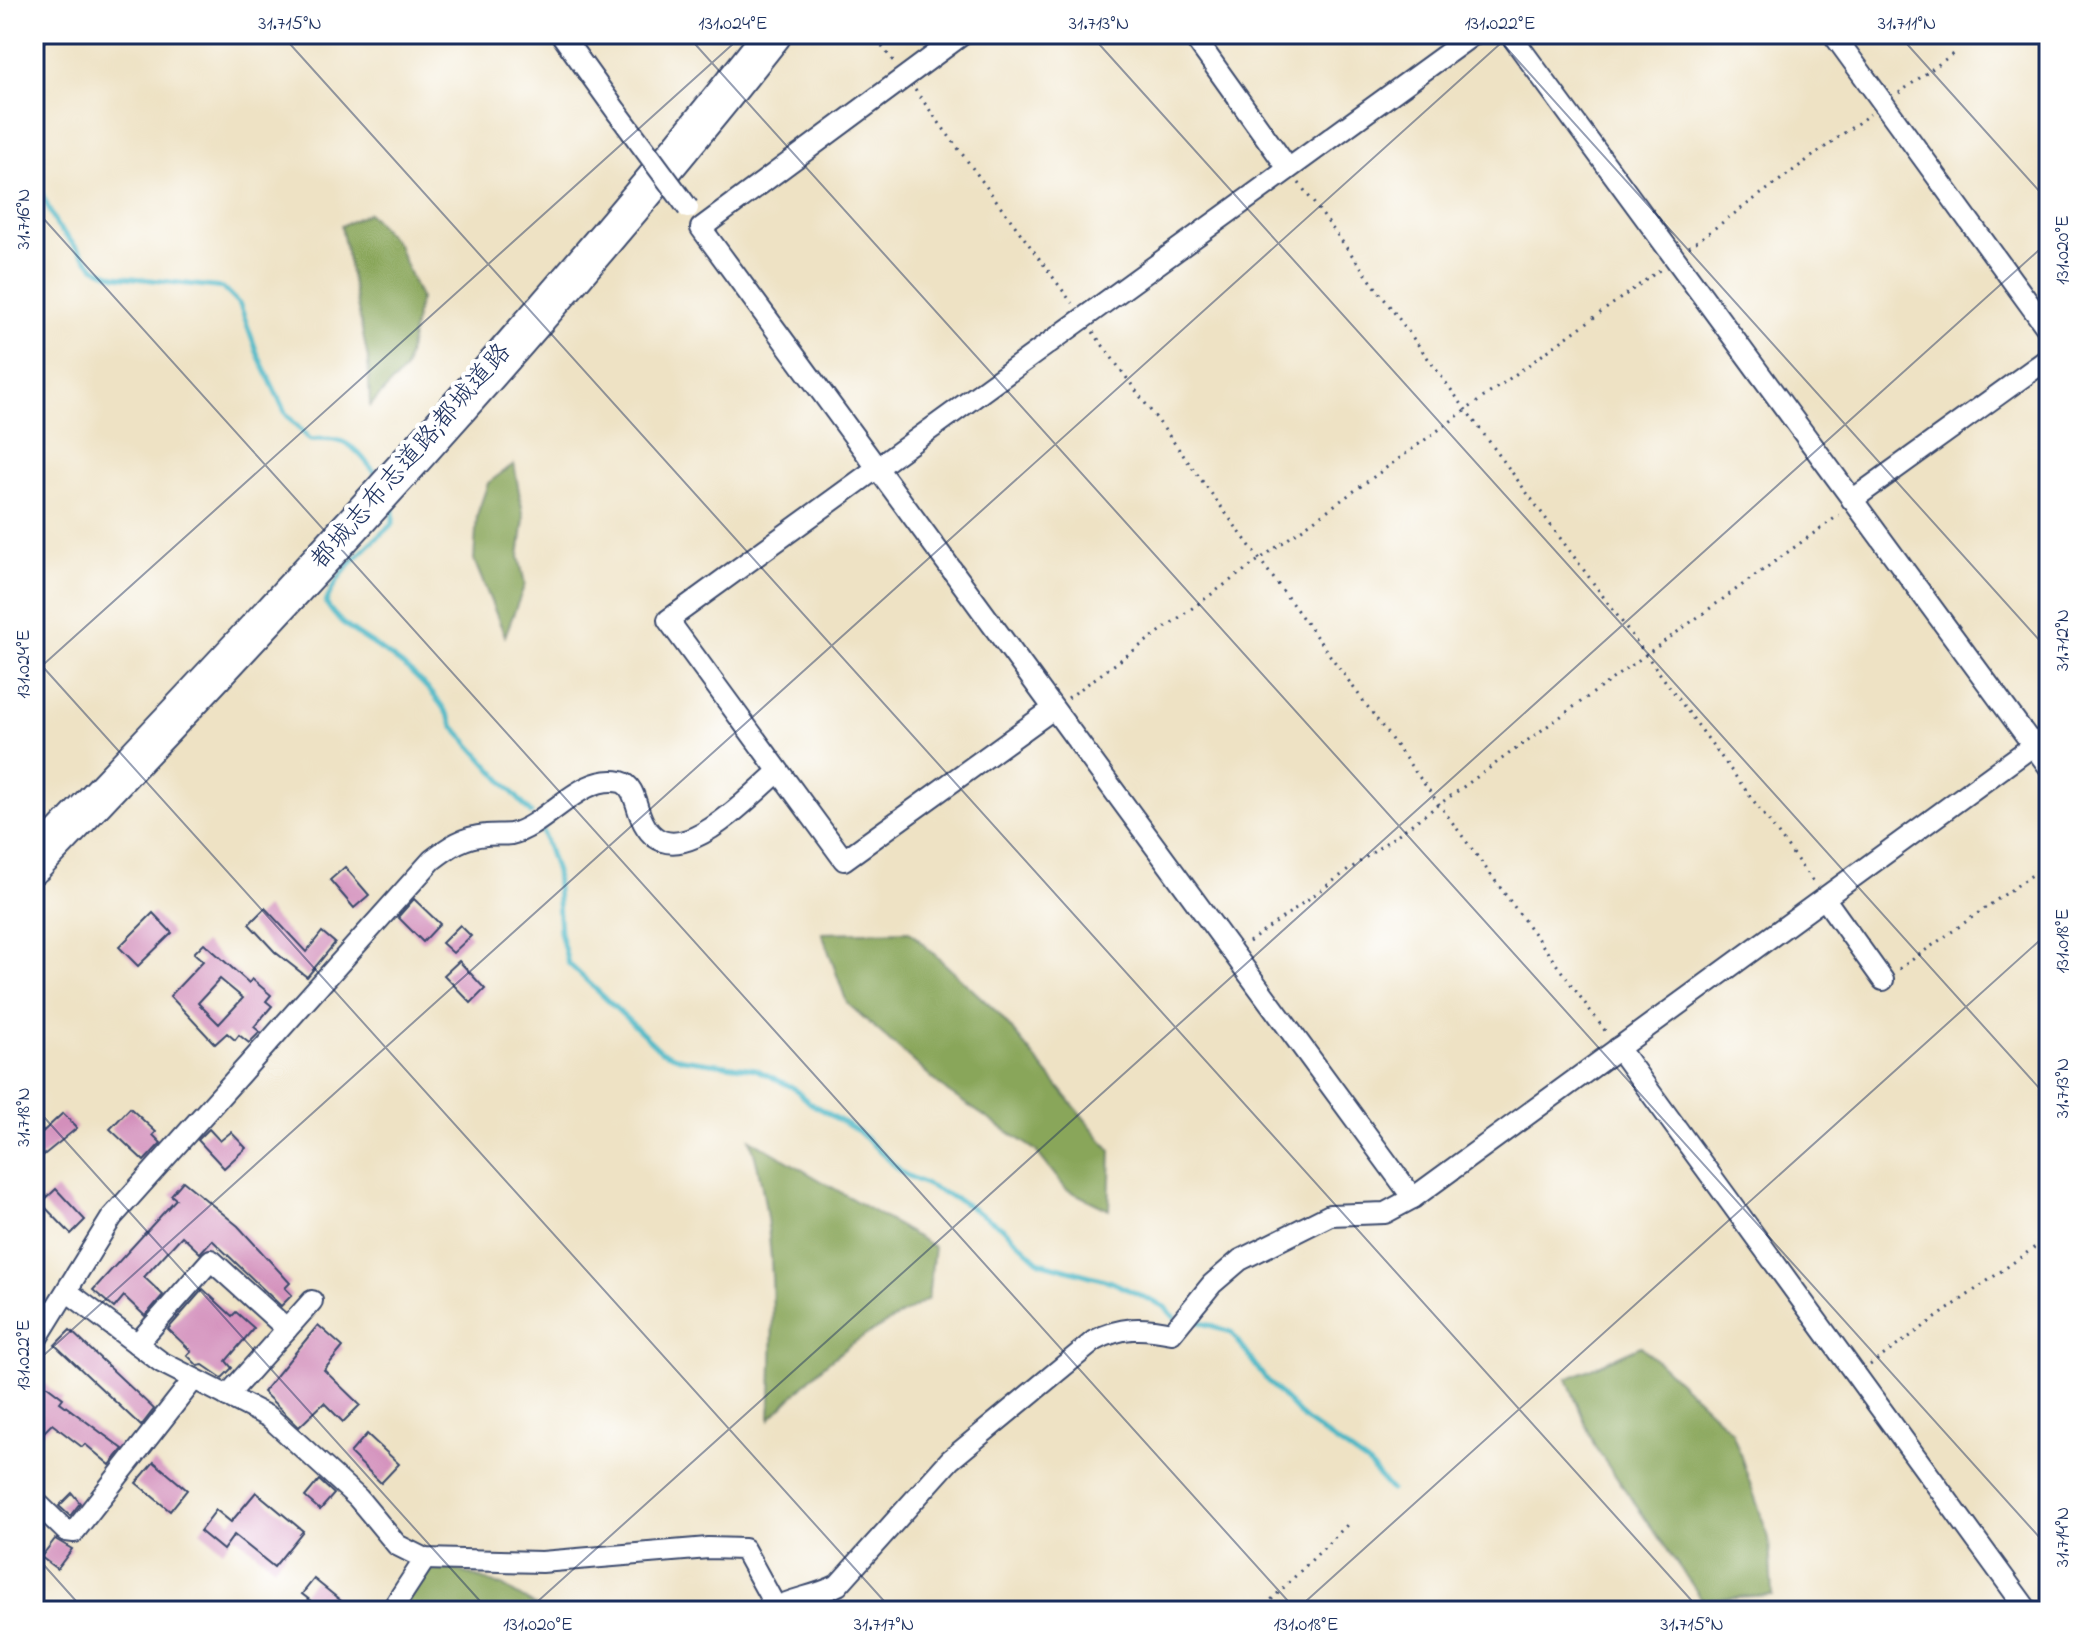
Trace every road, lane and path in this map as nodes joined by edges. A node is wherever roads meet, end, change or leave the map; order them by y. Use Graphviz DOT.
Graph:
graph roads {
  1 [pos="561,34"];
  2 [pos="773,34"];
  3 [pos="872,34"];
  4 [pos="963,34"];
  5 [pos="1192,34"];
  6 [pos="1474,34"];
  7 [pos="1510,34"];
  8 [pos="1833,34"];
  9 [pos="1954,53"];
  10 [pos="905,76"];
  11 [pos="1884,104"];
  12 [pos="1287,167"];
  13 [pos="701,228"];
  14 [pos="1674,259"];
  15 [pos="1083,318"];
  16 [pos="2049,331"];
  17 [pos="2049,358"];
  18 [pos="1467,412"];
  19 [pos="876,469"];
  20 [pos="1853,502"];
  21 [pos="1260,561"];
  22 [pos="1647,652"];
  23 [pos="1053,709"];
  24 [pos="2041,740"];
  25 [pos="2049,767"];
  26 [pos="777,773"];
  27 [pos="1438,804"];
  28 [pos="2049,863"];
  29 [pos="34,865"];
  30 [pos="1825,899"];
  31 [pos="1233,954"];
  32 [pos="1883,980"];
  33 [pos="1618,1048"];
  34 [pos="1413,1198"];
  35 [pos="2049,1237"];
  36 [pos="68,1292"];
  37 [pos="312,1301"];
  38 [pos="287,1329"];
  39 [pos="34,1343"];
  40 [pos="137,1344"];
  41 [pos="1856,1375"];
  42 [pos="194,1379"];
  43 [pos="227,1396"];
  44 [pos="34,1500"];
  45 [pos="1348,1524"];
  46 [pos="425,1559"];
  47 [pos="774,1610"];
  48 [pos="391,1611"];
  49 [pos="1260,1611"];
  50 [pos="2028,1611"];
  1 -- 13 [label="street, bridge"];
  2 -- 29 [label="highway, 都城志布志道路;都城道路"];
  3 -- 10 [label="path"];
  4 -- 10 [label="street"];
  5 -- 12 [label="street"];
  6 -- 12 [label="street"];
  7 -- 14 [label="street"];
  8 -- 11 [label="street"];
  9 -- 11 [label="path"];
  10 -- 13 [label="street"];
  10 -- 15 [label="path"];
  11 -- 14 [label="path"];
  11 -- 16 [label="street"];
  12 -- 15 [label="street"];
  12 -- 18 [label="path"];
  13 -- 19 [label="street"];
  14 -- 18 [label="path"];
  14 -- 20 [label="street"];
  15 -- 19 [label="street"];
  15 -- 21 [label="path"];
  17 -- 20 [label="street"];
  18 -- 21 [label="path"];
  18 -- 22 [label="path"];
  19 -- 23 [label="street"];
  19 -- 26 [label="street"];
  20 -- 22 [label="path"];
  20 -- 24 [label="street"];
  21 -- 23 [label="path"];
  21 -- 27 [label="path"];
  22 -- 27 [label="path"];
  22 -- 30 [label="path"];
  23 -- 26 [label="street"];
  23 -- 31 [label="street"];
  24 -- 25 [label="street"];
  24 -- 30 [label="street"];
  26 -- 36 [label="street"];
  27 -- 31 [label="path"];
  27 -- 33 [label="path"];
  28 -- 32 [label="path"];
  30 -- 32 [label="street"];
  30 -- 33 [label="street"];
  31 -- 34 [label="street"];
  33 -- 34 [label="street"];
  33 -- 41 [label="street"];
  34 -- 47 [label="street"];
  35 -- 41 [label="path"];
  36 -- 39 [label="street"];
  36 -- 40 [label="street"];
  37 -- 38 [label="street"];
  38 -- 40 [label="street"];
  38 -- 43 [label="street"];
  40 -- 42 [label="street"];
  41 -- 50 [label="street"];
  42 -- 43 [label="street"];
  42 -- 44 [label="street"];
  43 -- 46 [label="street"];
  45 -- 49 [label="path"];
  46 -- 47 [label="street"];
  46 -- 48 [label="street"];
}
